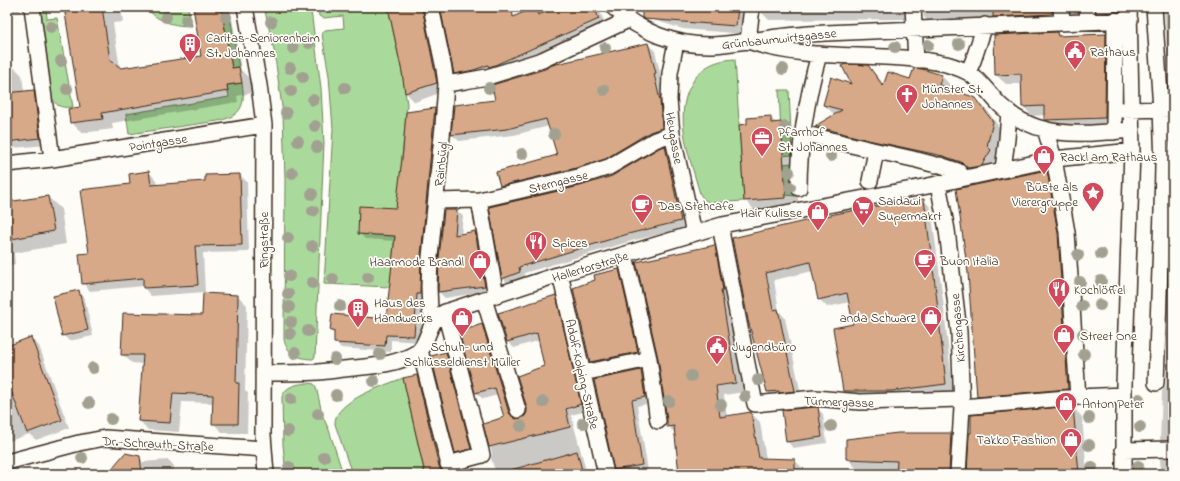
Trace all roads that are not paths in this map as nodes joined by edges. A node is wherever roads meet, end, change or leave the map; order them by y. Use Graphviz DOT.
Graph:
graph roads {
  1 [pos="32,7"];
  2 [pos="245,7"];
  3 [pos="431,7"];
  4 [pos="612,7"];
  5 [pos="752,7"];
  6 [pos="913,7"];
  7 [pos="1061,7"];
  8 [pos="1138,7"];
  9 [pos="1154,7"];
  10 [pos="1088,14"];
  11 [pos="1123,15"];
  12 [pos="628,20"];
  13 [pos="1062,23"];
  14 [pos="985,25"];
  15 [pos="914,28"];
  16 [pos="748,41"];
  17 [pos="676,42"];
  18 [pos="819,54"];
  19 [pos="916,60"];
  20 [pos="968,72"];
  21 [pos="446,84"];
  22 [pos="1167,109"];
  23 [pos="1128,110"];
  24 [pos="1008,112"];
  25 [pos="264,124"];
  26 [pos="1038,127"];
  27 [pos="1124,131"];
  28 [pos="802,133"];
  29 [pos="672,134"];
  30 [pos="870,150"];
  31 [pos="1128,151"];
  32 [pos="52,158"];
  33 [pos="1050,159"];
  34 [pos="7,164"];
  35 [pos="1004,169"];
  36 [pos="964,178"];
  37 [pos="870,181"];
  38 [pos="938,184"];
  39 [pos="799,188"];
  40 [pos="479,200"];
  41 [pos="436,201"];
  42 [pos="722,225"];
  43 [pos="1130,225"];
  44 [pos="694,233"];
  45 [pos="624,255"];
  46 [pos="560,274"];
  47 [pos="490,298"];
  48 [pos="439,317"];
  49 [pos="420,350"];
  50 [pos="649,359"];
  51 [pos="263,373"];
  52 [pos="583,373"];
  53 [pos="1156,383"];
  54 [pos="1124,395"];
  55 [pos="1078,397"];
  56 [pos="961,403"];
  57 [pos="518,410"];
  58 [pos="658,421"];
  59 [pos="264,449"];
  60 [pos="1173,449"];
  61 [pos="1123,450"];
  62 [pos="7,462"];
  63 [pos="449,469"];
  64 [pos="266,474"];
  65 [pos="606,474"];
  66 [pos="958,474"];
  67 [pos="1124,474"];
  1 -- 32 [label="street"];
  2 -- 25 [label="street, Ringstraße"];
  3 -- 21 [label="street, Rainbügl"];
  4 -- 12 [label="street, Grünbaumwirtsgasse"];
  5 -- 16 [label="street"];
  6 -- 15 [label="street"];
  7 -- 13 [label="street"];
  8 -- 23 [label="street"];
  9 -- 22 [label="street"];
  10 -- 11 [label="street, Grünbaumwirtsgasse"];
  10 -- 13 [label="street, Grünbaumwirtsgasse"];
  11 -- 23 [label="street"];
  12 -- 17 [label="street, Grünbaumwirtsgasse"];
  12 -- 21 [label="street"];
  13 -- 14 [label="street, Grünbaumwirtsgasse"];
  14 -- 15 [label="street, Grünbaumwirtsgasse"];
  14 -- 20 [label="street"];
  15 -- 16 [label="street, Grünbaumwirtsgasse"];
  15 -- 19 [label="street"];
  16 -- 17 [label="street, Grünbaumwirtsgasse"];
  16 -- 18 [label="street"];
  17 -- 29 [label="street, Heugasse"];
  18 -- 19 [label="street"];
  18 -- 28 [label="street"];
  19 -- 20 [label="street"];
  20 -- 24 [label="street"];
  21 -- 41 [label="street, Rainbügl"];
  22 -- 23 [label="street"];
  22 -- 53 [label="street"];
  23 -- 27 [label="street"];
  23 -- 43 [label="street"];
  24 -- 26 [label="street"];
  24 -- 35 [label="street"];
  25 -- 32 [label="street, Pointgasse"];
  25 -- 51 [label="street, Ringstraße"];
  26 -- 27 [label="street"];
  26 -- 33 [label="street"];
  27 -- 31 [label="street"];
  28 -- 30 [label="street"];
  28 -- 39 [label="street"];
  29 -- 40 [label="street, Sterngasse"];
  29 -- 44 [label="street, Heugasse"];
  30 -- 36 [label="street"];
  30 -- 37 [label="street"];
  31 -- 33 [label="street, Hallertorstraße"];
  31 -- 43 [label="street"];
  32 -- 34 [label="street, Pointgasse"];
  33 -- 35 [label="street, Hallertorstraße"];
  33 -- 55 [label="street"];
  35 -- 36 [label="street, Hallertorstraße"];
  36 -- 38 [label="street, Hallertorstraße"];
  38 -- 42 [label="street, Hallertorstraße"];
  38 -- 56 [label="street, Kirchengasse"];
  40 -- 41 [label="street, Sterngasse"];
  40 -- 47 [label="street"];
  41 -- 48 [label="street, Rainbügl"];
  42 -- 44 [label="street, Hallertorstraße"];
  42 -- 56 [label="street, Türmergasse"];
  43 -- 54 [label="street"];
  44 -- 45 [label="street, Hallertorstraße"];
  45 -- 46 [label="street, Hallertorstraße"];
  45 -- 50 [label="street"];
  46 -- 47 [label="street, Hallertorstraße"];
  46 -- 52 [label="street, Adolf-Kolping-Straße"];
  47 -- 48 [label="street, Hallertorstraße"];
  47 -- 57 [label="street"];
  48 -- 49 [label="street"];
  48 -- 63 [label="street, Rainbügl"];
  49 -- 51 [label="street"];
  49 -- 63 [label="street"];
  50 -- 52 [label="street"];
  50 -- 58 [label="street"];
  51 -- 59 [label="street, Ringstraße"];
  52 -- 65 [label="street, Adolf-Kolping-Straße"];
  54 -- 55 [label="street"];
  54 -- 61 [label="street"];
  55 -- 56 [label="street"];
  56 -- 66 [label="street, Kirchengasse"];
  59 -- 62 [label="street, Dr.-Schrauth-Straße"];
  59 -- 64 [label="street, Ringstraße"];
  60 -- 61 [label="street"];
  61 -- 67 [label="street"];
}
